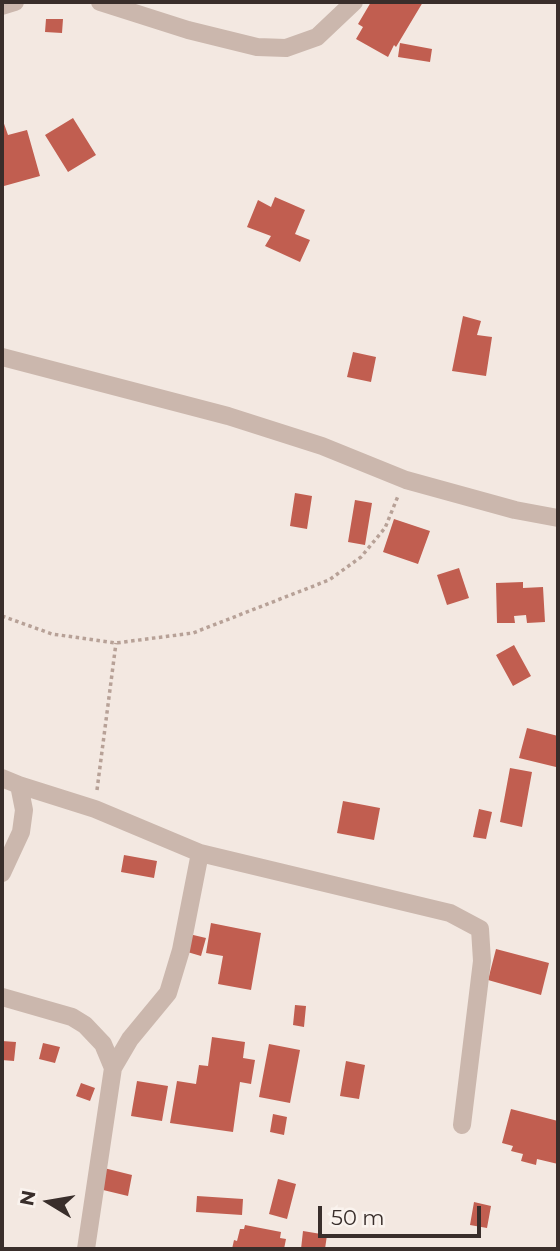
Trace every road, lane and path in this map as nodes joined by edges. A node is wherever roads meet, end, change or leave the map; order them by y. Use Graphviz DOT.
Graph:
graph roads {
  1 [pos="15,2"];
  2 [pos="100,2"];
  3 [pos="354,2"];
  4 [pos="2,6"];
  5 [pos="6,361"];
  6 [pos="405,480"];
  7 [pos="558,518"];
  8 [pos="2,616"];
  9 [pos="116,643"];
  10 [pos="2,778"];
  11 [pos="19,785"];
  12 [pos="95,809"];
  13 [pos="200,853"];
  14 [pos="2,873"];
  15 [pos="2,997"];
  16 [pos="113,1068"];
  17 [pos="462,1125"];
  18 [pos="86,1249"];
  1 -- 4 [label="street"];
  2 -- 3 [label="street"];
  5 -- 6 [label="street"];
  6 -- 7 [label="street"];
  6 -- 9 [label="path"];
  8 -- 9 [label="path"];
  9 -- 12 [label="path"];
  10 -- 11 [label="street"];
  11 -- 12 [label="street"];
  11 -- 14 [label="street"];
  12 -- 13 [label="street"];
  13 -- 16 [label="street"];
  13 -- 17 [label="street"];
  15 -- 16 [label="street"];
  16 -- 18 [label="street"];
}
